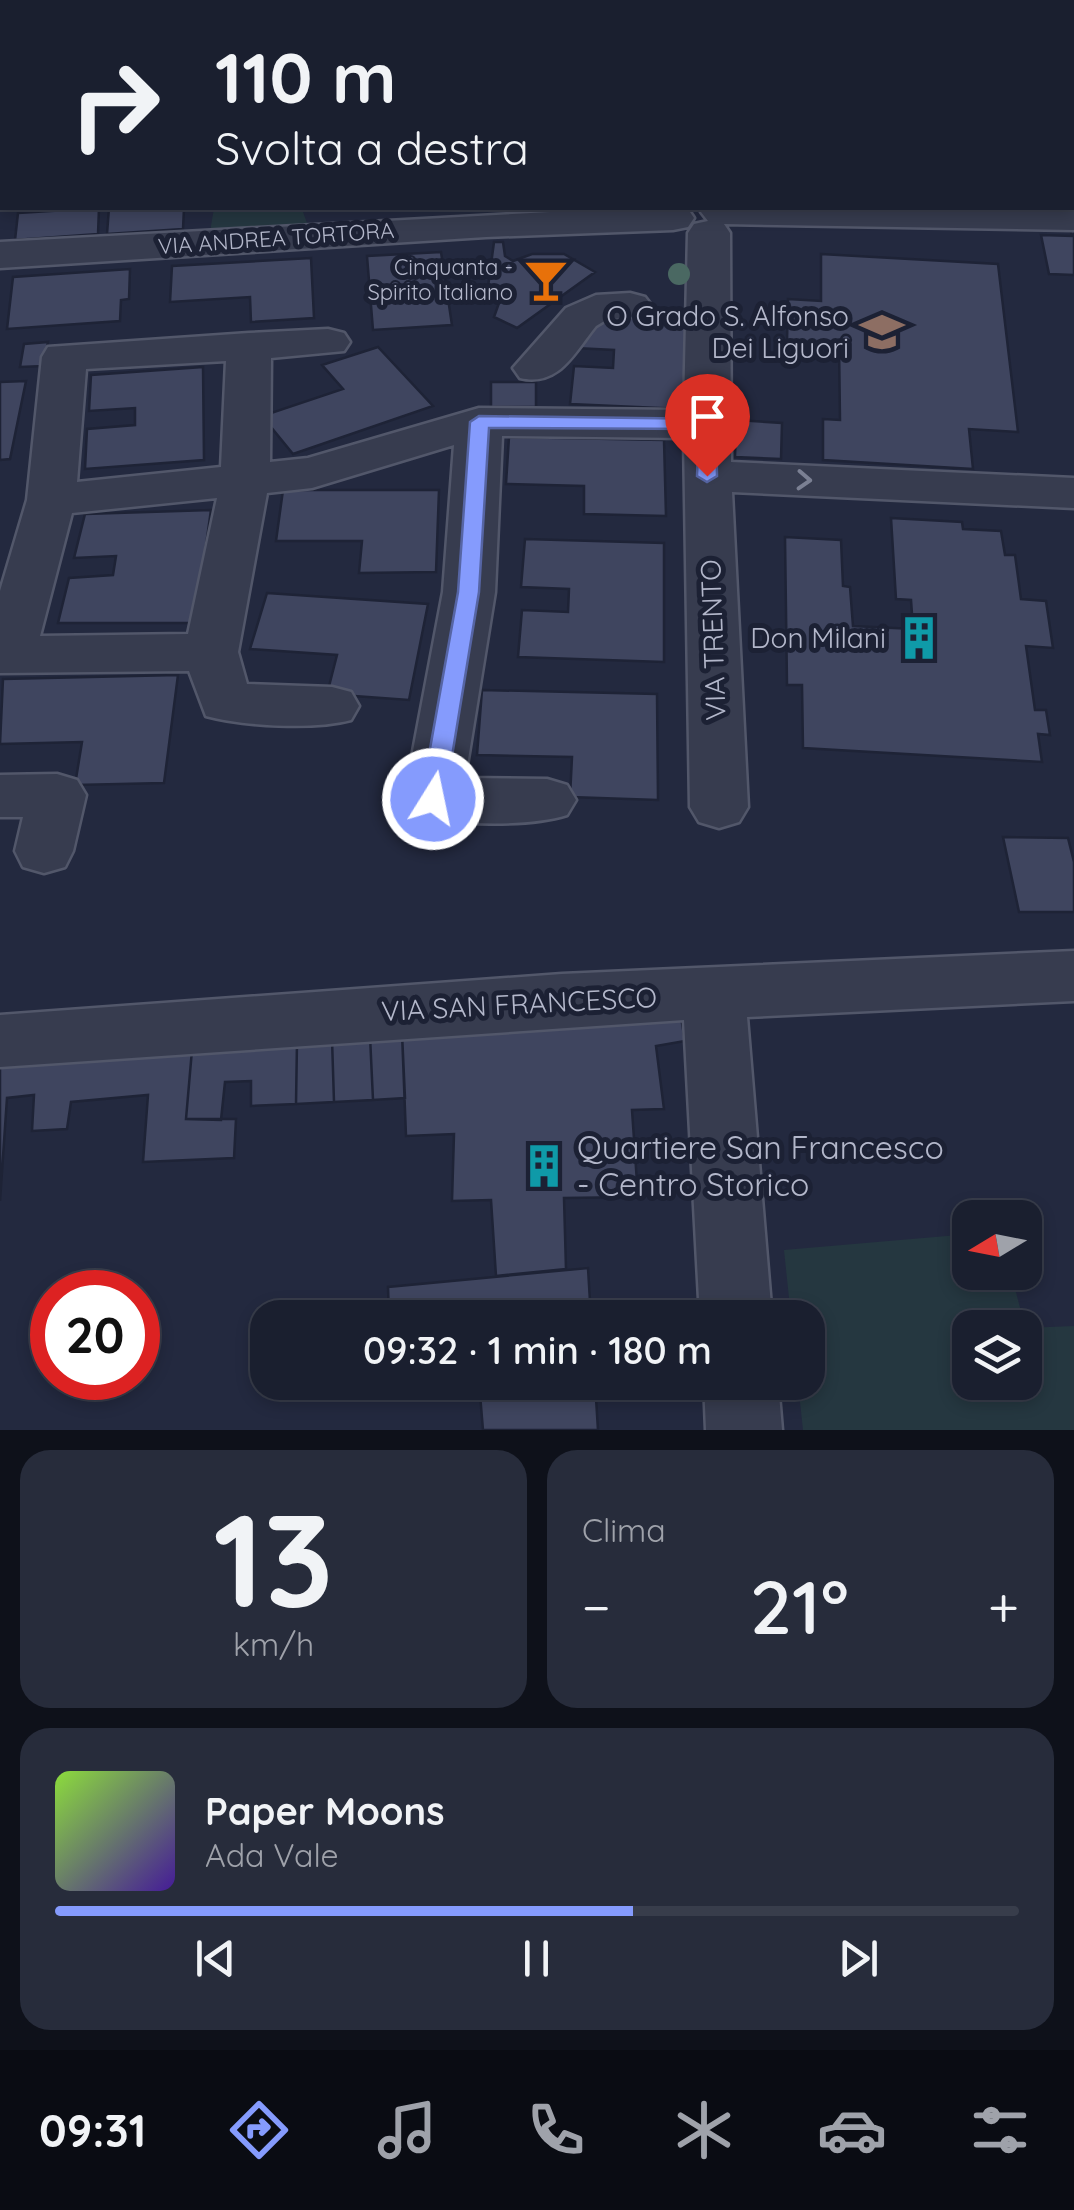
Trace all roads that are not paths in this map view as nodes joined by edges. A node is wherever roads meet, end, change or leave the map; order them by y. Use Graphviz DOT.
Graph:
graph roads {
  1 [pos="947,211"];
  2 [pos="700,216"];
  3 [pos="1074,218"];
  4 [pos="340,221"];
  5 [pos="200,225"];
  6 [pos="0,256"];
  7 [pos="630,306"];
  8 [pos="328,342"];
  9 [pos="249,346"];
  10 [pos="536,368"];
  11 [pos="479,422"];
  12 [pos="709,424"];
  13 [pos="707,476"];
  14 [pos="245,481"];
  15 [pos="1074,492"];
  16 [pos="51,500"];
  17 [pos="211,652"];
  18 [pos="4,655"];
  19 [pos="332,706"];
  20 [pos="0,796"];
  21 [pos="546,800"];
  22 [pos="719,807"];
  23 [pos="44,851"];
  24 [pos="1074,976"];
  25 [pos="714,994"];
  26 [pos="0,1041"];
  27 [pos="735,1300"];
  28 [pos="742,1400"];
  29 [pos="744,1430"];
  1 -- 2 [label="street, VIA ANDREA TORTORA"];
  1 -- 3 [label="street, VIA ANDREA TORTORA"];
  2 -- 4 [label="street, VIA ANDREA TORTORA"];
  2 -- 12 [label="street, VIA TRENTO"];
  4 -- 5 [label="street, VIA ANDREA TORTORA"];
  5 -- 6 [label="street, VIA ANDREA TORTORA"];
  7 -- 10 [label="street"];
  8 -- 9 [label="street"];
  9 -- 14 [label="street"];
  9 -- 16 [label="street"];
  11 -- 12 [label="street"];
  11 -- 14 [label="street"];
  11 -- 21 [label="street"];
  12 -- 13 [label="street, VIA TRENTO"];
  13 -- 15 [label="street, one-way"];
  13 -- 22 [label="street, VIA TRENTO"];
  14 -- 16 [label="street"];
  14 -- 17 [label="street"];
  16 -- 18 [label="street"];
  17 -- 18 [label="street"];
  17 -- 19 [label="street"];
  20 -- 23 [label="street"];
  24 -- 25 [label="street, VIA SAN FRANCESCO"];
  25 -- 26 [label="street, VIA SAN FRANCESCO"];
  25 -- 27 [label="street"];
  28 -- 29 [label="street"];
}
